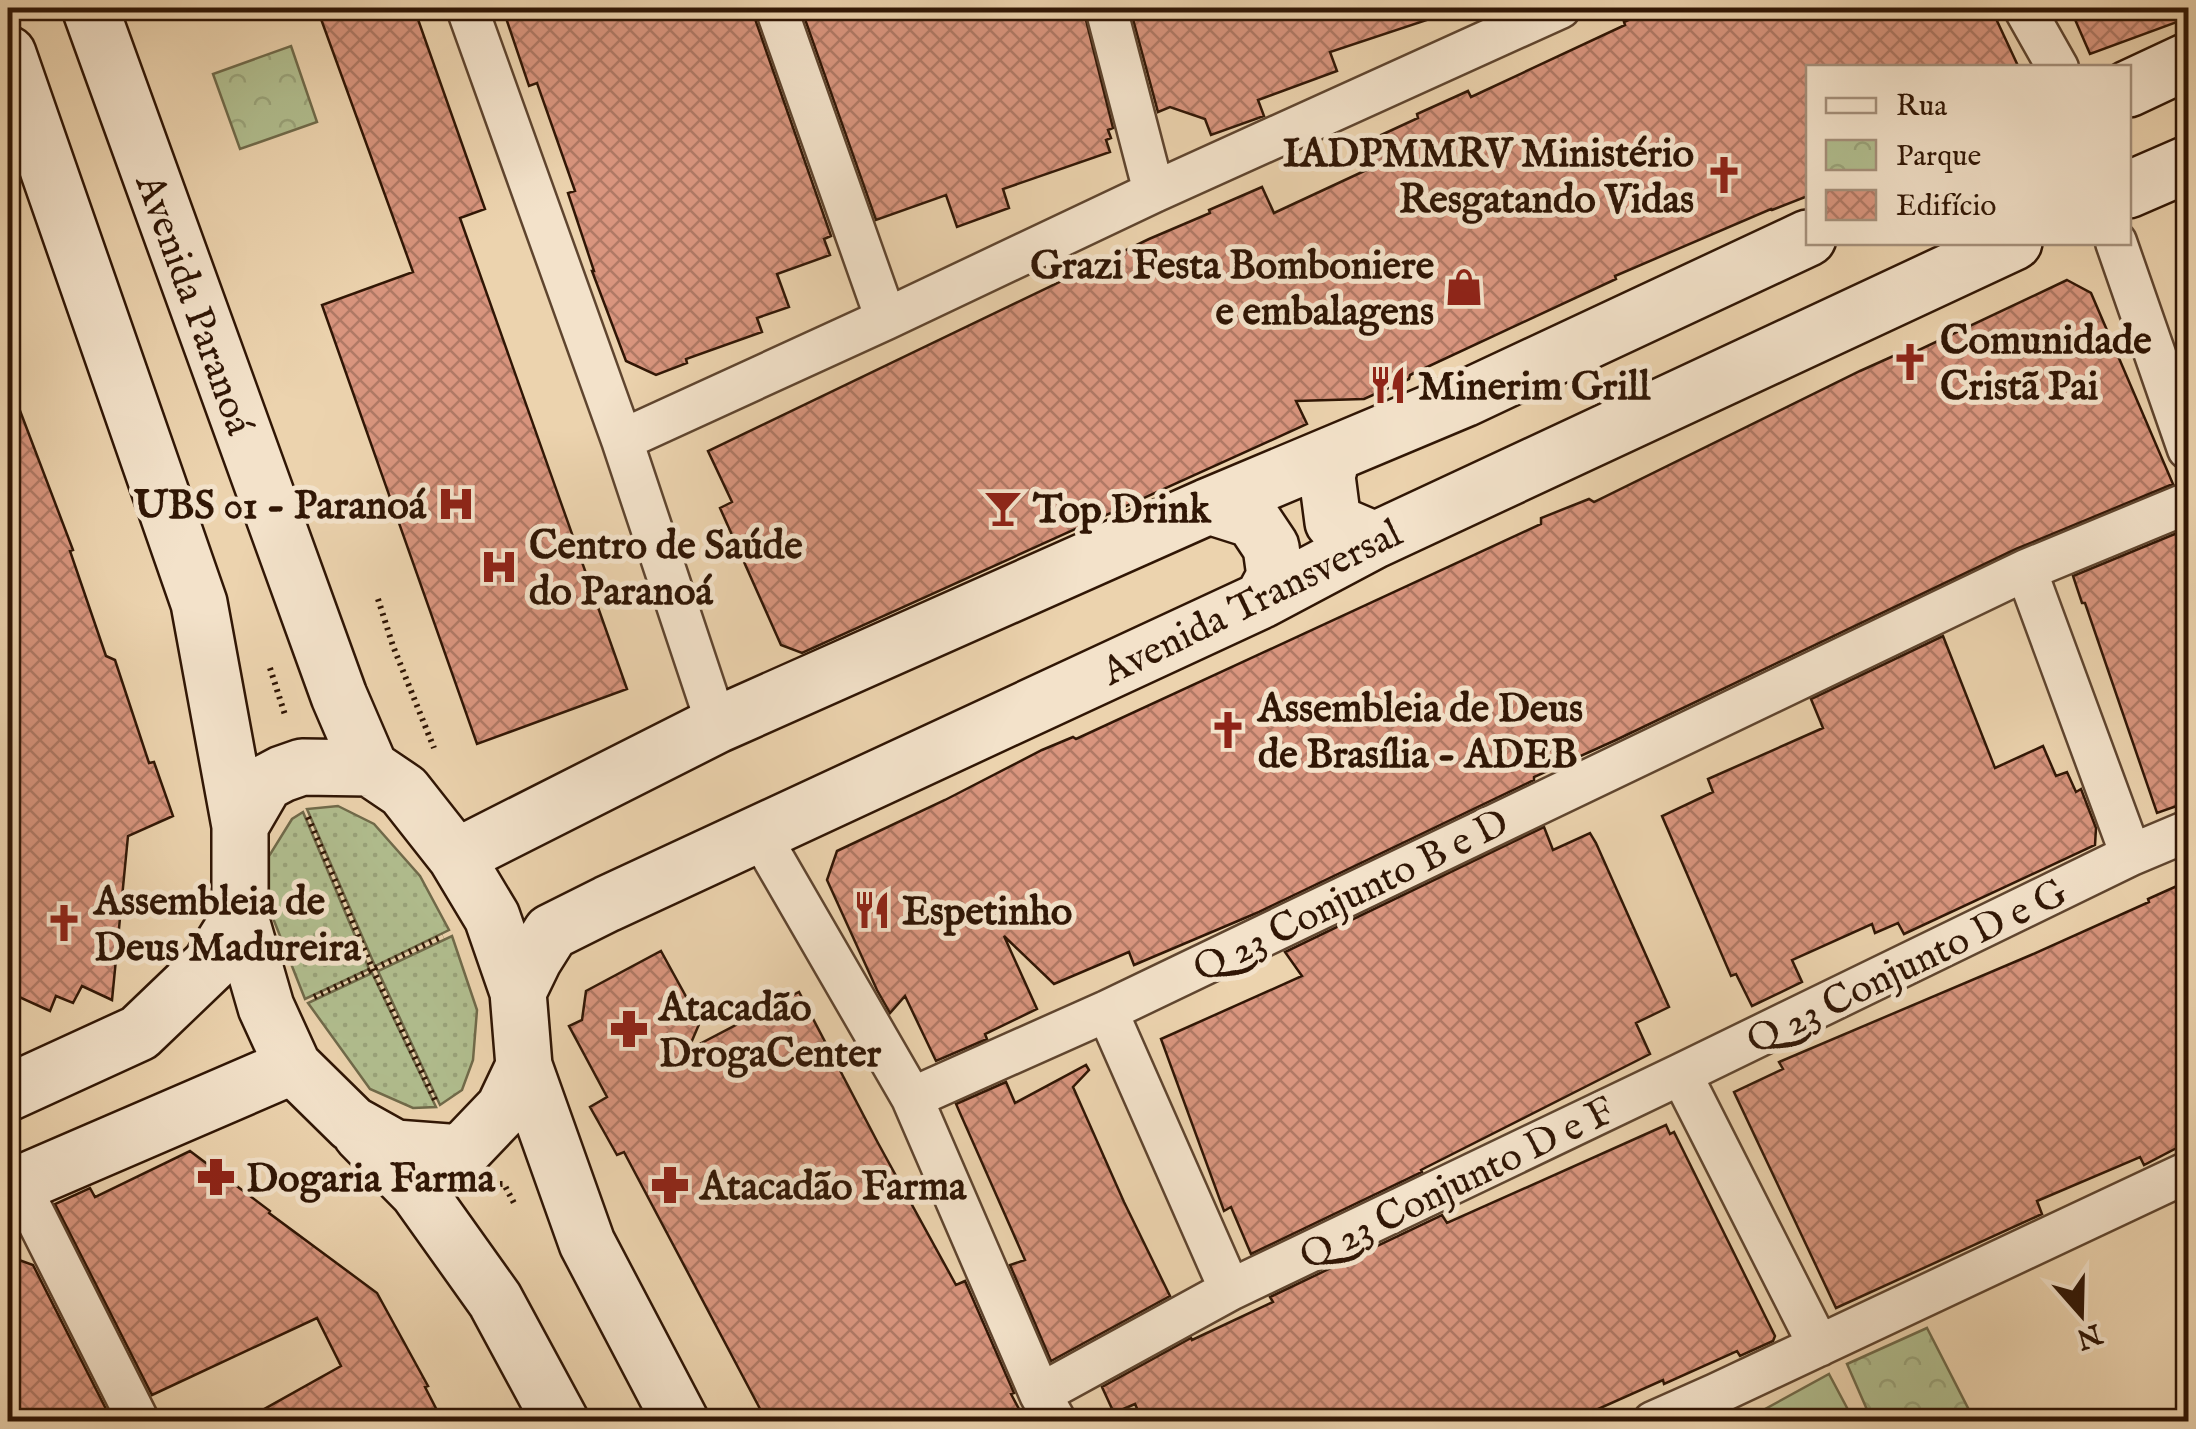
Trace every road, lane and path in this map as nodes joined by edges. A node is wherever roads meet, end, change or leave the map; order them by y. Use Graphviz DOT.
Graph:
graph roads {
  1 [pos="90,8"];
  2 [pos="467,8"];
  3 [pos="776,8"];
  4 [pos="1106,8"];
  5 [pos="1560,8"];
  6 [pos="2024,8"];
  7 [pos="1480,25"];
  8 [pos="8,54"];
  9 [pos="2188,62"];
  10 [pos="2056,65"];
  11 [pos="2131,88"];
  12 [pos="2188,164"];
  13 [pos="2131,189"];
  14 [pos="1154,192"];
  15 [pos="1806,239"];
  16 [pos="2008,245"];
  17 [pos="2117,245"];
  18 [pos="886,319"];
  19 [pos="622,440"];
  20 [pos="2188,449"];
  21 [pos="1333,454"];
  22 [pos="2188,503"];
  23 [pos="1209,506"];
  24 [pos="1375,540"];
  25 [pos="2026,570"];
  26 [pos="378,598"];
  27 [pos="1262,600"];
  28 [pos="718,724"];
  29 [pos="438,754"];
  30 [pos="370,768"];
  31 [pos="240,826"];
  32 [pos="2188,830"];
  33 [pos="758,832"];
  34 [pos="2131,856"];
  35 [pos="456,857"];
  36 [pos="240,917"];
  37 [pos="492,917"];
  38 [pos="518,992"];
  39 [pos="266,1007"];
  40 [pos="1107,1010"];
  41 [pos="293,1066"];
  42 [pos="524,1066"];
  43 [pos="1681,1074"];
  44 [pos="8,1093"];
  45 [pos="912,1098"];
  46 [pos="352,1124"];
  47 [pos="2188,1172"];
  48 [pos="13,1186"];
  49 [pos="1230,1290"];
  50 [pos="1819,1346"];
  51 [pos="1048,1408"];
  52 [pos="1724,1408"];
  53 [pos="139,1422"];
  54 [pos="562,1422"];
  55 [pos="681,1422"];
  56 [pos="1652,1422"];
  1 -- 30 [label="street, Avenida Paranoá"];
  2 -- 19 [label="street"];
  3 -- 18 [label="street"];
  4 -- 14 [label="street"];
  5 -- 7 [label="street"];
  6 -- 10 [label="street"];
  7 -- 14 [label="street"];
  8 -- 31 [label="street"];
  9 -- 11 [label="street"];
  12 -- 13 [label="street"];
  14 -- 18 [label="street"];
  15 -- 21 [label="street"];
  16 -- 24 [label="street, Avenida Transversal"];
  17 -- 20 [label="street"];
  18 -- 19 [label="street"];
  19 -- 28 [label="street"];
  21 -- 23 [label="street"];
  21 -- 24 [label="street"];
  22 -- 25 [label="street, Q 23 Conjunto B e D"];
  23 -- 27 [label="street"];
  23 -- 28 [label="street"];
  24 -- 27 [label="street, Avenida Transversal"];
  25 -- 34 [label="street"];
  25 -- 40 [label="street, Q 23 Conjunto B e D"];
  26 -- 29 [label="path"];
  27 -- 33 [label="street, Avenida Transversal"];
  28 -- 35 [label="street"];
  30 -- 31 [label="street"];
  30 -- 35 [label="street"];
  31 -- 36 [label="street"];
  32 -- 34 [label="street, Q 23 Conjunto D e G"];
  33 -- 38 [label="street, Avenida Transversal"];
  33 -- 45 [label="street"];
  34 -- 43 [label="street, Q 23 Conjunto D e G"];
  35 -- 37 [label="street"];
  36 -- 39 [label="street"];
  36 -- 44 [label="street"];
  37 -- 38 [label="street"];
  37 -- 39 [label="path"];
  38 -- 42 [label="street"];
  39 -- 41 [label="street"];
  40 -- 45 [label="street, Q 23 Conjunto B e D"];
  40 -- 49 [label="street"];
  41 -- 46 [label="street"];
  41 -- 48 [label="street"];
  42 -- 46 [label="street"];
  42 -- 55 [label="street"];
  43 -- 49 [label="street, Q 23 Conjunto D e F"];
  43 -- 50 [label="street"];
  45 -- 51 [label="street"];
  46 -- 54 [label="street"];
  47 -- 50 [label="street"];
  48 -- 53 [label="street"];
  49 -- 51 [label="street, Q 23 Conjunto D e F"];
  50 -- 52 [label="street"];
  52 -- 56 [label="street"];
}
